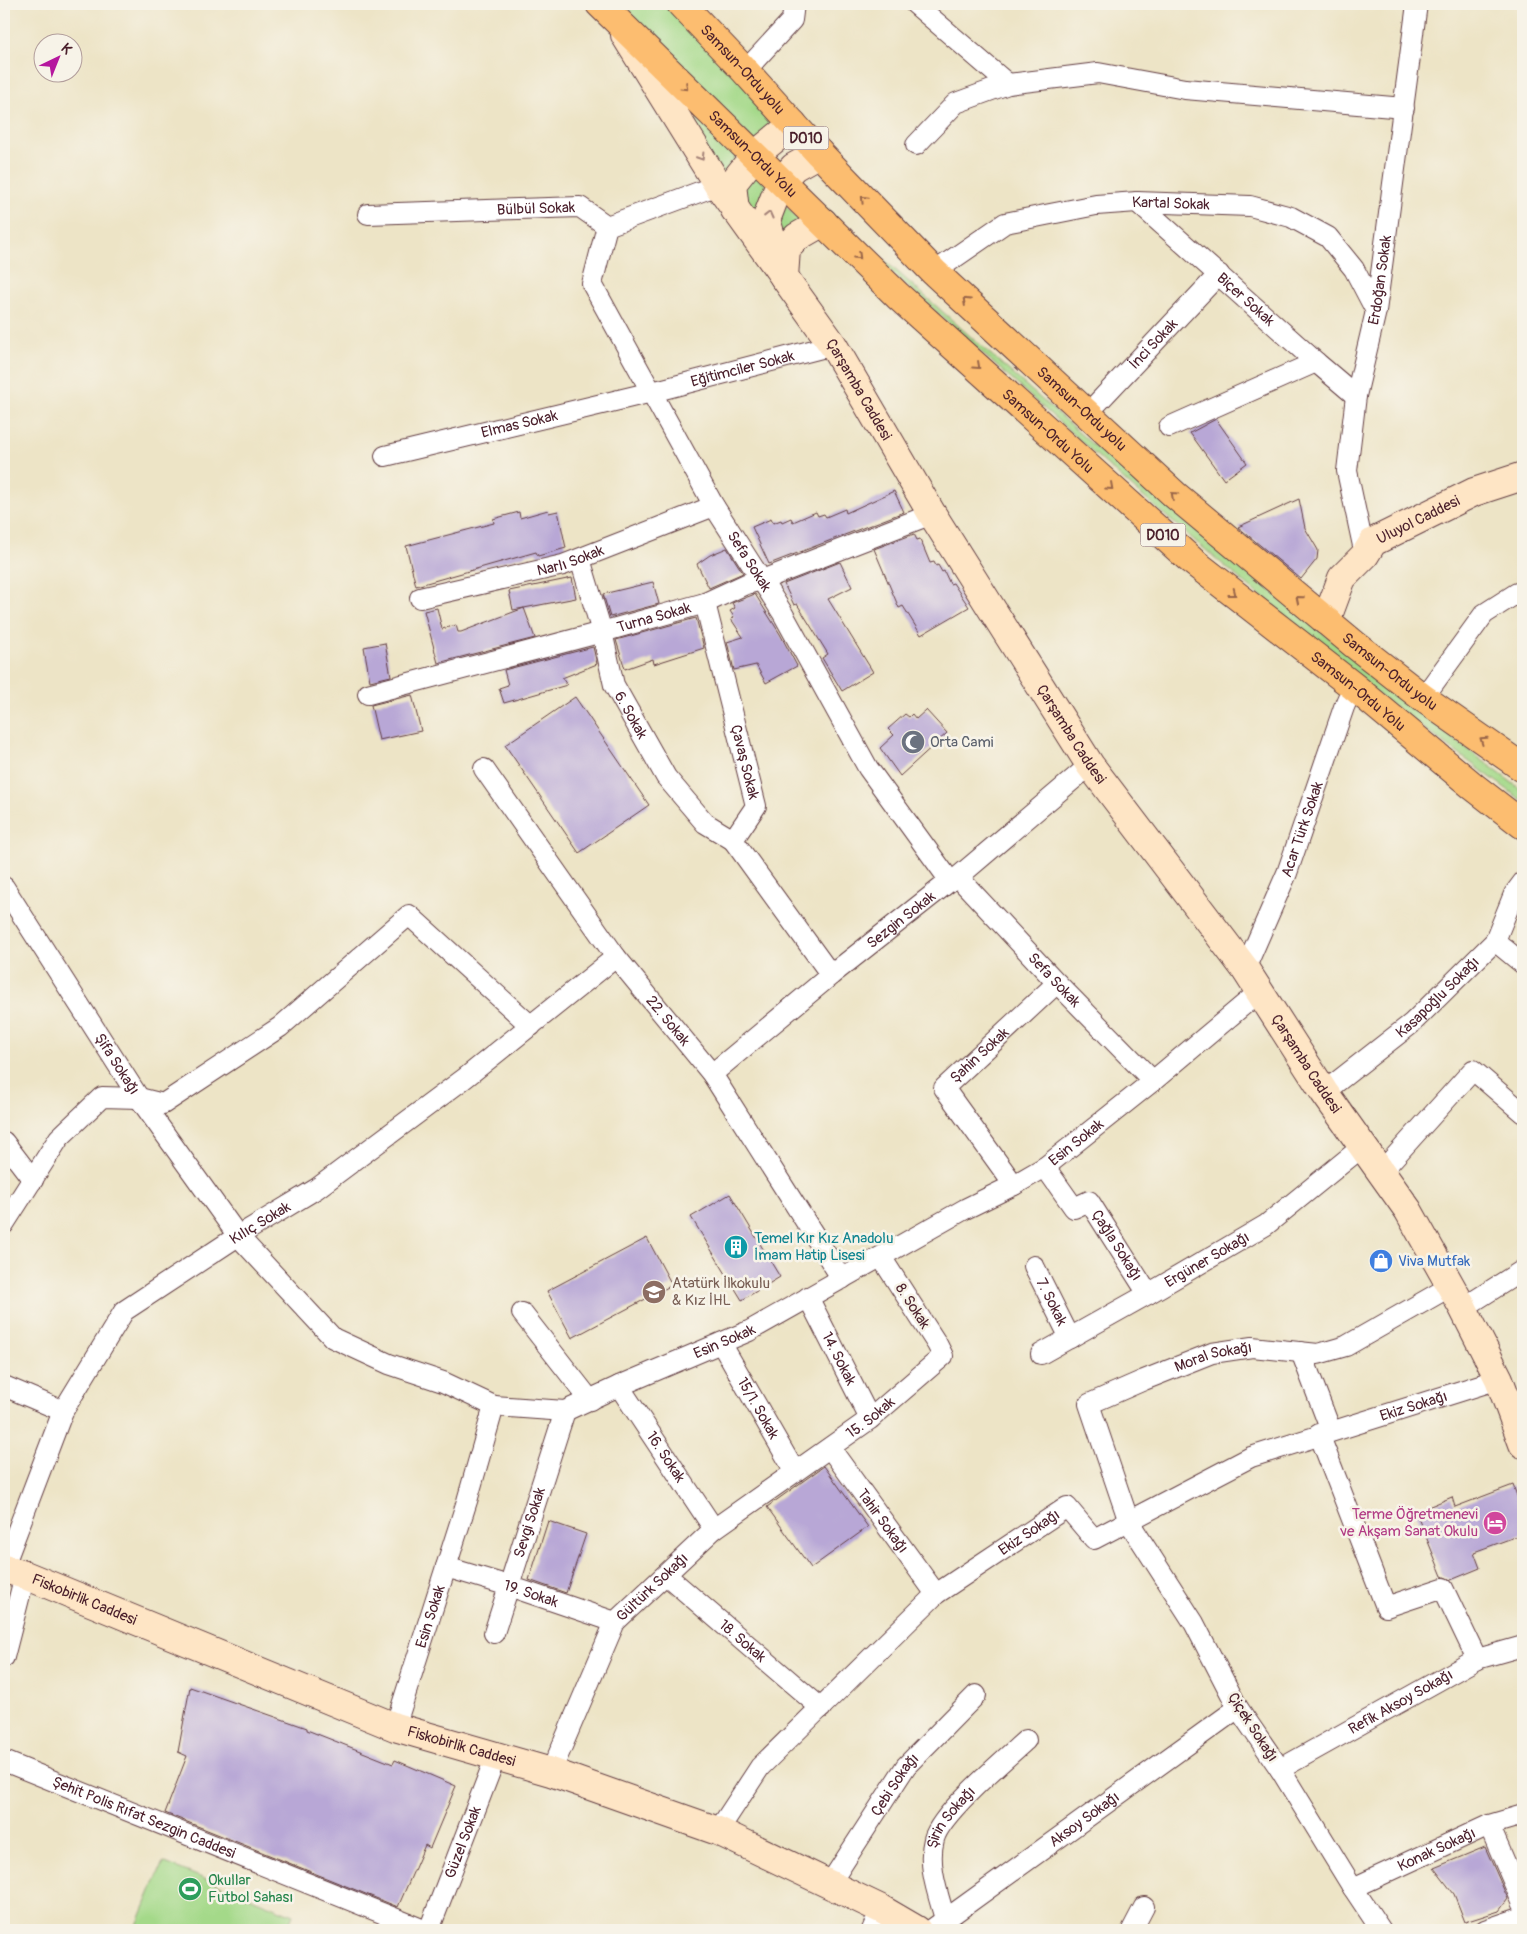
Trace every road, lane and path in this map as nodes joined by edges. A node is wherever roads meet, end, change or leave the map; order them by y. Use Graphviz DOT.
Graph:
graph roads {
  1 [pos="680,4"];
  2 [pos="794,4"];
  3 [pos="915,4"];
  4 [pos="1417,4"];
  5 [pos="609,13"];
  6 [pos="745,71"];
  7 [pos="1008,84"];
  8 [pos="1404,108"];
  9 [pos="794,124"];
  10 [pos="916,144"];
  11 [pos="819,153"];
  12 [pos="755,155"];
  13 [pos="781,181"];
  14 [pos="718,184"];
  15 [pos="1138,202"];
  16 [pos="735,210"];
  17 [pos="368,214"];
  18 [pos="823,222"];
  19 [pos="606,226"];
  20 [pos="934,272"];
  21 [pos="1219,274"];
  22 [pos="784,278"];
  23 [pos="1376,311"];
  24 [pos="833,345"];
  25 [pos="1316,362"];
  26 [pos="652,392"];
  27 [pos="1356,396"];
  28 [pos="1088,413"];
  29 [pos="1169,427"];
  30 [pos="385,456"];
  31 [pos="1523,476"];
  32 [pos="714,506"];
  33 [pos="932,514"];
  34 [pos="1365,555"];
  35 [pos="580,559"];
  36 [pos="762,580"];
  37 [pos="1523,592"];
  38 [pos="420,598"];
  39 [pos="705,603"];
  40 [pos="1326,621"];
  41 [pos="602,632"];
  42 [pos="1354,686"];
  43 [pos="368,694"];
  44 [pos="1423,698"];
  45 [pos="1090,765"];
  46 [pos="1523,768"];
  47 [pos="484,770"];
  48 [pos="1523,825"];
  49 [pos="733,840"];
  50 [pos="954,879"];
  51 [pos="1523,882"];
  52 [pos="4,887"];
  53 [pos="1495,941"];
  54 [pos="616,957"];
  55 [pos="1523,964"];
  56 [pos="1245,969"];
  57 [pos="831,975"];
  58 [pos="1057,983"];
  59 [pos="1259,992"];
  60 [pos="531,1026"];
  61 [pos="712,1074"];
  62 [pos="1153,1080"];
  63 [pos="1324,1092"];
  64 [pos="139,1098"];
  65 [pos="1523,1113"];
  66 [pos="4,1142"];
  67 [pos="1362,1147"];
  68 [pos="1045,1167"];
  69 [pos="1381,1172"];
  70 [pos="33,1180"];
  71 [pos="1014,1185"];
  72 [pos="4,1224"];
  73 [pos="238,1236"];
  74 [pos="881,1257"];
  75 [pos="1034,1266"];
  76 [pos="1523,1270"];
  77 [pos="842,1279"];
  78 [pos="1148,1294"];
  79 [pos="808,1297"];
  80 [pos="1457,1297"];
  81 [pos="522,1313"];
  82 [pos="1070,1338"];
  83 [pos="721,1343"];
  84 [pos="1301,1352"];
  85 [pos="1041,1354"];
  86 [pos="943,1356"];
  87 [pos="1498,1379"];
  88 [pos="4,1386"];
  89 [pos="619,1386"];
  90 [pos="590,1400"];
  91 [pos="494,1406"];
  92 [pos="63,1411"];
  93 [pos="565,1411"];
  94 [pos="1518,1415"];
  95 [pos="870,1419"];
  96 [pos="1325,1433"];
  97 [pos="1523,1444"];
  98 [pos="830,1448"];
  99 [pos="795,1472"];
  100 [pos="1129,1522"];
  101 [pos="714,1528"];
  102 [pos="446,1567"];
  103 [pos="11,1570"];
  104 [pos="666,1575"];
  105 [pos="509,1586"];
  106 [pos="936,1594"];
  107 [pos="615,1622"];
  108 [pos="494,1633"];
  109 [pos="1523,1646"];
  110 [pos="4,1657"];
  111 [pos="1477,1659"];
  112 [pos="976,1695"];
  113 [pos="820,1708"];
  114 [pos="1238,1708"];
  115 [pos="395,1727"];
  116 [pos="1026,1740"];
  117 [pos="496,1756"];
  118 [pos="4,1761"];
  119 [pos="1280,1769"];
  120 [pos="551,1772"];
  121 [pos="1523,1815"];
  122 [pos="1489,1825"];
  123 [pos="718,1831"];
  124 [pos="828,1885"];
  125 [pos="1353,1888"];
  126 [pos="1523,1904"];
  127 [pos="1144,1907"];
  128 [pos="1523,1917"];
  129 [pos="876,1920"];
  130 [pos="938,1925"];
  131 [pos="424,1930"];
  132 [pos="429,1930"];
  133 [pos="917,1930"];
  134 [pos="1132,1930"];
  135 [pos="1382,1930"];
  136 [pos="1485,1930"];
  1 -- 6 [label="highway, Samsun-Ordu yolu / D010"];
  2 -- 6 [label="street"];
  3 -- 7 [label="street"];
  4 -- 8 [label="street, Erdoğan Sokak"];
  5 -- 12 [label="highway, Samsun-Ordu Yolu / D010, one-way"];
  5 -- 14 [label="main road, Çarşamba Caddesi, one-way"];
  6 -- 9 [label="highway, Samsun-Ordu yolu / D010"];
  7 -- 8 [label="street"];
  7 -- 10 [label="street"];
  8 -- 23 [label="street, Erdoğan Sokak"];
  9 -- 11 [label="highway, Samsun-Ordu yolu / D010"];
  9 -- 12 [label="main road"];
  11 -- 13 [label="main road"];
  20 -- 11 [label="highway, Samsun-Ordu yolu / D010, one-way"];
  12 -- 13 [label="highway, Samsun-Ordu Yolu / D010"];
  12 -- 16 [label="main road"];
  13 -- 18 [label="highway, Samsun-Ordu Yolu / D010"];
  22 -- 13 [label="main road, one-way"];
  14 -- 16 [label="main road, Çarşamba Caddesi"];
  14 -- 19 [label="street"];
  15 -- 20 [label="street, Kartal Sokak"];
  15 -- 21 [label="street, Biçer Sokak"];
  15 -- 23 [label="street, Kartal Sokak"];
  16 -- 22 [label="main road, Çarşamba Caddesi"];
  17 -- 19 [label="street, Bülbül Sokak"];
  18 -- 22 [label="main road"];
  18 -- 42 [label="highway, Samsun-Ordu Yolu / D010, one-way"];
  19 -- 26 [label="street, Sefa Sokak"];
  28 -- 20 [label="highway, Samsun-Ordu yolu / D010, one-way"];
  21 -- 25 [label="street, Biçer Sokak"];
  21 -- 28 [label="street, İnci Sokak"];
  22 -- 24 [label="main road, Çarşamba Caddesi"];
  23 -- 27 [label="street, Erdoğan Sokak"];
  24 -- 26 [label="street, Eğitimciler Sokak"];
  24 -- 33 [label="main road, Çarşamba Caddesi"];
  25 -- 27 [label="street, Biçer Sokak"];
  25 -- 29 [label="street"];
  26 -- 30 [label="street, Elmas Sokak"];
  26 -- 32 [label="street, Sefa Sokak"];
  27 -- 34 [label="street, Erdoğan Sokak"];
  40 -- 28 [label="highway, Samsun-Ordu yolu / D010, one-way"];
  31 -- 34 [label="main road, Uluyol Caddesi"];
  32 -- 35 [label="street, Narlı Sokak"];
  32 -- 36 [label="street, Sefa Sokak"];
  33 -- 36 [label="street, Turna Sokak"];
  33 -- 45 [label="main road, Çarşamba Caddesi"];
  34 -- 40 [label="main road, Uluyol Caddesi"];
  35 -- 38 [label="street, Narlı Sokak"];
  35 -- 41 [label="street, 6. Sokak"];
  36 -- 39 [label="street, Turna Sokak"];
  36 -- 50 [label="street, Sefa Sokak"];
  37 -- 44 [label="street"];
  39 -- 41 [label="street, Turna Sokak"];
  39 -- 49 [label="street, Çavaş Sokak"];
  40 -- 44 [label="highway, Samsun-Ordu yolu / D010"];
  41 -- 43 [label="street, Turna Sokak"];
  41 -- 49 [label="street, 6. Sokak"];
  42 -- 48 [label="highway, Samsun-Ordu Yolu / D010"];
  42 -- 56 [label="street, Acar Türk Sokak"];
  46 -- 44 [label="highway, Samsun-Ordu yolu / D010, one-way"];
  45 -- 50 [label="street, Sezgin Sokak"];
  45 -- 56 [label="main road, Çarşamba Caddesi"];
  47 -- 54 [label="street, 22. Sokak"];
  49 -- 57 [label="street"];
  50 -- 57 [label="street, Sezgin Sokak"];
  50 -- 58 [label="street, Sefa Sokak"];
  51 -- 53 [label="street, Kasapoğlu Sokağı"];
  52 -- 64 [label="street, Şifa Sokağı"];
  53 -- 55 [label="street"];
  53 -- 63 [label="street, Kasapoğlu Sokağı"];
  54 -- 60 [label="street, Kılıç Sokak"];
  54 -- 61 [label="street, 22. Sokak"];
  56 -- 59 [label="main road, Çarşamba Caddesi"];
  57 -- 61 [label="street, Sezgin Sokak"];
  58 -- 62 [label="street, Sefa Sokak"];
  58 -- 71 [label="street, Şahin Sokak"];
  59 -- 62 [label="street, Esin Sokak"];
  59 -- 63 [label="main road, Çarşamba Caddesi"];
  60 -- 64 [label="street"];
  60 -- 73 [label="street, Kılıç Sokak"];
  61 -- 77 [label="street, 22. Sokak"];
  62 -- 68 [label="street, Esin Sokak"];
  63 -- 67 [label="main road, Çarşamba Caddesi"];
  64 -- 70 [label="street"];
  64 -- 73 [label="street, Şifa Sokağı"];
  65 -- 69 [label="street"];
  66 -- 70 [label="street"];
  67 -- 69 [label="main road, Çarşamba Caddesi"];
  67 -- 78 [label="street, Ergüner Sokağı"];
  68 -- 71 [label="street, Esin Sokak"];
  68 -- 78 [label="street, Çağla Sokağı"];
  69 -- 80 [label="main road, Çarşamba Caddesi"];
  70 -- 72 [label="street"];
  71 -- 74 [label="street, Esin Sokak"];
  73 -- 91 [label="street, Şifa Sokağı"];
  73 -- 92 [label="street, Kılıç Sokak"];
  74 -- 77 [label="street, Esin Sokak"];
  74 -- 86 [label="street, 8. Sokak"];
  75 -- 82 [label="street, 7. Sokak"];
  76 -- 80 [label="street, Moral Sokağı"];
  77 -- 79 [label="street, Esin Sokak"];
  78 -- 82 [label="street, Ergüner Sokağı"];
  79 -- 83 [label="street, Esin Sokak"];
  79 -- 95 [label="street, 14. Sokak"];
  80 -- 84 [label="street, Moral Sokağı"];
  80 -- 87 [label="main road, Çarşamba Caddesi"];
  81 -- 90 [label="street"];
  82 -- 85 [label="street, Ergüner Sokağı"];
  83 -- 89 [label="street, Esin Sokak"];
  83 -- 99 [label="street, 15/1. Sokak"];
  84 -- 96 [label="street"];
  84 -- 100 [label="street, Moral Sokağı"];
  86 -- 95 [label="street, 15. Sokak"];
  87 -- 94 [label="main road, Çarşamba Caddesi"];
  87 -- 96 [label="street, Ekiz Sokağı"];
  88 -- 92 [label="street"];
  89 -- 90 [label="street, Esin Sokak"];
  89 -- 101 [label="street, 16. Sokak"];
  90 -- 93 [label="street, Esin Sokak"];
  91 -- 93 [label="street, Esin Sokak"];
  91 -- 102 [label="street, Esin Sokak"];
  92 -- 103 [label="street, Kılıç Sokak"];
  93 -- 105 [label="street, Sevgi Sokak"];
  94 -- 97 [label="main road, Çarşamba Caddesi"];
  95 -- 98 [label="street, 15. Sokak"];
  96 -- 100 [label="street, Ekiz Sokağı"];
  96 -- 111 [label="street"];
  98 -- 99 [label="street, 15. Sokak"];
  98 -- 106 [label="street, Tahir Sokağı"];
  99 -- 101 [label="street, Gültürk Sokağı"];
  100 -- 106 [label="street, Ekiz Sokağı"];
  100 -- 114 [label="street, Çiçek Sokağı"];
  101 -- 104 [label="street, Gültürk Sokağı"];
  102 -- 105 [label="street, 19. Sokak"];
  102 -- 115 [label="street, Esin Sokak"];
  103 -- 110 [label="street, Kılıç Sokak"];
  103 -- 115 [label="main road, Fiskobirlik Caddesi"];
  104 -- 107 [label="street, Gültürk Sokağı"];
  104 -- 113 [label="street, 18. Sokak"];
  105 -- 107 [label="street, 19. Sokak"];
  105 -- 108 [label="street, Sevgi Sokak"];
  106 -- 113 [label="street, Ekiz Sokağı"];
  107 -- 120 [label="street, Gültürk Sokağı"];
  109 -- 111 [label="street, Refik Aksoy Sokağı"];
  111 -- 119 [label="street, Refik Aksoy Sokağı"];
  112 -- 124 [label="street, Çebi Sokağı"];
  113 -- 123 [label="street, Ekiz Sokağı"];
  114 -- 119 [label="street, Çiçek Sokağı"];
  114 -- 130 [label="street, Aksoy Sokağı"];
  115 -- 117 [label="main road, Fiskobirlik Caddesi"];
  116 -- 130 [label="street, Şirin Sokağı"];
  117 -- 120 [label="main road, Fiskobirlik Caddesi"];
  117 -- 132 [label="street, Güzel Sokak"];
  118 -- 131 [label="street, Şehit Polis Rıfat Sezgin Caddesi"];
  119 -- 125 [label="street, Çiçek Sokağı"];
  120 -- 123 [label="main road, Fiskobirlik Caddesi"];
  121 -- 122 [label="street, Konak Sokağı"];
  122 -- 125 [label="street, Konak Sokağı"];
  122 -- 126 [label="street"];
  123 -- 124 [label="main road, Fiskobirlik Caddesi"];
  124 -- 129 [label="main road, Fiskobirlik Caddesi"];
  125 -- 135 [label="street, Çiçek Sokağı"];
  127 -- 134 [label="street"];
  128 -- 136 [label="street"];
  129 -- 133 [label="main road, Fiskobirlik Caddesi"];
}
